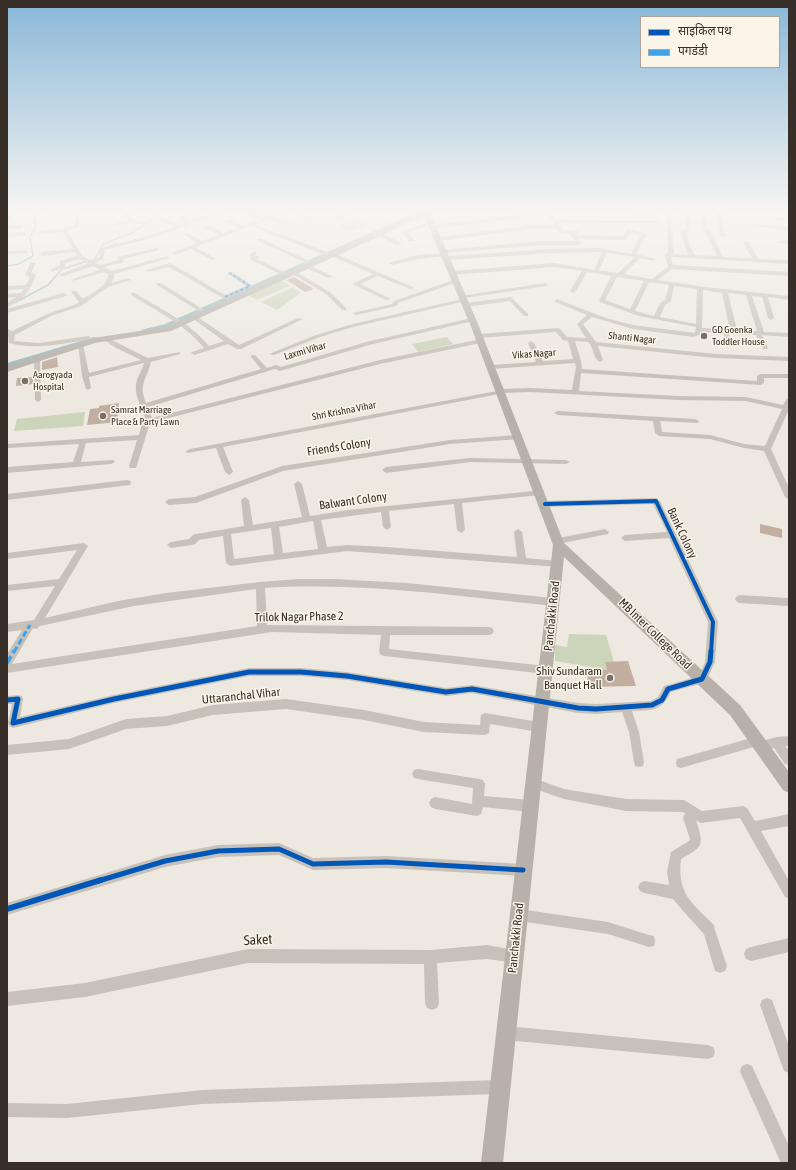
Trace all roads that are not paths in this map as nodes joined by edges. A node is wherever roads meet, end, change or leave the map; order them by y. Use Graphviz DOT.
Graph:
graph roads {
  1 [pos="31,267"];
  2 [pos="61,267"];
  3 [pos="80,267"];
  4 [pos="98,267"];
  5 [pos="130,267"];
  6 [pos="144,267"];
  7 [pos="163,267"];
  8 [pos="173,267"];
  9 [pos="269,267"];
  10 [pos="303,267"];
  11 [pos="313,267"];
  12 [pos="358,267"];
  13 [pos="450,267"];
  14 [pos="534,267"];
  15 [pos="562,267"];
  16 [pos="598,267"];
  17 [pos="625,267"];
  18 [pos="671,267"];
  19 [pos="733,267"];
  20 [pos="586,269"];
  21 [pos="53,270"];
  22 [pos="149,270"];
  23 [pos="596,271"];
  24 [pos="734,271"];
  25 [pos="108,272"];
  26 [pos="230,273"];
  27 [pos="62,274"];
  28 [pos="155,274"];
  29 [pos="286,274"];
  30 [pos="377,274"];
  31 [pos="618,274"];
  32 [pos="789,274"];
  33 [pos="330,277"];
  34 [pos="454,277"];
  35 [pos="75,280"];
  36 [pos="128,280"];
  37 [pos="650,280"];
  38 [pos="159,284"];
  39 [pos="672,284"];
  40 [pos="545,285"];
  41 [pos="106,286"];
  42 [pos="536,286"];
  43 [pos="29,287"];
  44 [pos="7,288"];
  45 [pos="412,288"];
  46 [pos="700,288"];
  47 [pos="574,291"];
  48 [pos="725,291"];
  49 [pos="74,292"];
  50 [pos="26,293"];
  51 [pos="541,293"];
  52 [pos="133,294"];
  53 [pos="749,294"];
  54 [pos="64,295"];
  55 [pos="764,295"];
  56 [pos="7,296"];
  57 [pos="789,298"];
  58 [pos="227,299"];
  59 [pos="388,299"];
  60 [pos="464,300"];
  61 [pos="557,301"];
  62 [pos="82,302"];
  63 [pos="7,305"];
  64 [pos="344,310"];
  65 [pos="7,311"];
  66 [pos="202,311"];
  67 [pos="632,312"];
  68 [pos="356,313"];
  69 [pos="592,314"];
  70 [pos="526,315"];
  71 [pos="194,317"];
  72 [pos="656,318"];
  73 [pos="771,318"];
  74 [pos="300,319"];
  75 [pos="472,320"];
  76 [pos="179,322"];
  77 [pos="699,328"];
  78 [pos="725,331"];
  79 [pos="9,332"];
  80 [pos="734,332"];
  81 [pos="759,333"];
  82 [pos="789,335"];
  83 [pos="480,338"];
  84 [pos="106,339"];
  85 [pos="91,340"];
  86 [pos="571,340"];
  87 [pos="230,341"];
  88 [pos="592,342"];
  89 [pos="740,342"];
  90 [pos="10,343"];
  91 [pos="531,343"];
  92 [pos="80,345"];
  93 [pos="207,347"];
  94 [pos="765,348"];
  95 [pos="178,353"];
  96 [pos="194,353"];
  97 [pos="272,354"];
  98 [pos="253,356"];
  99 [pos="37,359"];
  100 [pos="789,359"];
  101 [pos="600,360"];
  102 [pos="148,361"];
  103 [pos="578,361"];
  104 [pos="540,363"];
  105 [pos="491,367"];
  106 [pos="7,369"];
  107 [pos="265,370"];
  108 [pos="579,371"];
  109 [pos="85,376"];
  110 [pos="789,376"];
  111 [pos="88,388"];
  112 [pos="500,391"];
  113 [pos="575,392"];
  114 [pos="38,400"];
  115 [pos="789,400"];
  116 [pos="145,406"];
  117 [pos="786,408"];
  118 [pos="558,413"];
  119 [pos="656,418"];
  120 [pos="150,421"];
  121 [pos="696,421"];
  122 [pos="143,437"];
  123 [pos="518,437"];
  124 [pos="83,441"];
  125 [pos="7,446"];
  126 [pos="219,446"];
  127 [pos="767,449"];
  128 [pos="190,452"];
  129 [pos="111,462"];
  130 [pos="528,462"];
  131 [pos="566,462"];
  132 [pos="76,465"];
  133 [pos="133,466"];
  134 [pos="7,470"];
  135 [pos="386,470"];
  136 [pos="229,472"];
  137 [pos="126,483"];
  138 [pos="298,484"];
  139 [pos="789,497"];
  140 [pos="7,498"];
  141 [pos="542,498"];
  142 [pos="245,500"];
  143 [pos="457,501"];
  144 [pos="169,502"];
  145 [pos="386,509"];
  146 [pos="312,519"];
  147 [pos="275,526"];
  148 [pos="387,527"];
  149 [pos="249,529"];
  150 [pos="461,530"];
  151 [pos="518,532"];
  152 [pos="605,532"];
  153 [pos="227,533"];
  154 [pos="672,535"];
  155 [pos="625,538"];
  156 [pos="559,543"];
  157 [pos="171,545"];
  158 [pos="323,550"];
  159 [pos="7,556"];
  160 [pos="279,556"];
  161 [pos="522,561"];
  162 [pos="558,564"];
  163 [pos="62,582"];
  164 [pos="260,585"];
  165 [pos="7,588"];
  166 [pos="740,599"];
  167 [pos="553,602"];
  168 [pos="789,602"];
  169 [pos="33,625"];
  170 [pos="7,628"];
  171 [pos="262,629"];
  172 [pos="386,631"];
  173 [pos="489,631"];
  174 [pos="7,663"];
  175 [pos="7,669"];
  176 [pos="546,670"];
  177 [pos="702,679"];
  178 [pos="7,700"];
  179 [pos="542,701"];
  180 [pos="625,707"];
  181 [pos="539,727"];
  182 [pos="789,741"];
  183 [pos="776,742"];
  184 [pos="760,744"];
  185 [pos="7,750"];
  186 [pos="789,760"];
  187 [pos="639,762"];
  188 [pos="681,762"];
  189 [pos="418,774"];
  190 [pos="533,783"];
  191 [pos="789,785"];
  192 [pos="478,801"];
  193 [pos="435,803"];
  194 [pos="530,806"];
  195 [pos="692,812"];
  196 [pos="789,820"];
  197 [pos="752,827"];
  198 [pos="523,870"];
  199 [pos="644,886"];
  200 [pos="677,893"];
  201 [pos="789,893"];
  202 [pos="7,910"];
  203 [pos="519,914"];
  204 [pos="648,941"];
  205 [pos="789,945"];
  206 [pos="751,954"];
  207 [pos="515,956"];
  208 [pos="430,957"];
  209 [pos="720,966"];
  210 [pos="7,999"];
  211 [pos="432,1003"];
  212 [pos="767,1005"];
  213 [pos="505,1033"];
  214 [pos="784,1038"];
  215 [pos="708,1052"];
  216 [pos="789,1066"];
  217 [pos="746,1071"];
  218 [pos="499,1087"];
  219 [pos="7,1110"];
  220 [pos="492,1163"];
  221 [pos="789,1163"];
  1 -- 43 [label="street"];
  2 -- 21 [label="street"];
  3 -- 27 [label="street"];
  4 -- 25 [label="street"];
  5 -- 25 [label="street"];
  6 -- 22 [label="street"];
  7 -- 22 [label="street"];
  8 -- 58 [label="street"];
  9 -- 29 [label="street"];
  10 -- 29 [label="main road"];
  11 -- 33 [label="street"];
  12 -- 30 [label="street"];
  13 -- 34 [label="main road, Panchakki Road"];
  14 -- 34 [label="street"];
  15 -- 20 [label="street"];
  16 -- 23 [label="street"];
  17 -- 31 [label="street"];
  18 -- 24 [label="street"];
  18 -- 37 [label="street"];
  19 -- 24 [label="street"];
  20 -- 23 [label="street"];
  20 -- 47 [label="street"];
  22 -- 28 [label="street"];
  23 -- 31 [label="street"];
  24 -- 32 [label="street"];
  25 -- 35 [label="street"];
  25 -- 41 [label="street"];
  26 -- 58 [label="street"];
  29 -- 58 [label="main road"];
  29 -- 64 [label="street"];
  30 -- 45 [label="street"];
  30 -- 59 [label="street"];
  31 -- 37 [label="street"];
  31 -- 67 [label="street"];
  34 -- 60 [label="main road, Panchakki Road"];
  34 -- 68 [label="street"];
  36 -- 41 [label="street"];
  37 -- 39 [label="street"];
  37 -- 67 [label="street"];
  38 -- 66 [label="street"];
  39 -- 46 [label="street"];
  39 -- 72 [label="street"];
  40 -- 42 [label="street"];
  41 -- 62 [label="street"];
  42 -- 51 [label="street"];
  42 -- 60 [label="street"];
  43 -- 44 [label="street"];
  43 -- 50 [label="street"];
  46 -- 48 [label="street"];
  46 -- 77 [label="street"];
  48 -- 53 [label="street"];
  48 -- 80 [label="street"];
  49 -- 62 [label="street"];
  50 -- 56 [label="street"];
  50 -- 63 [label="street"];
  52 -- 76 [label="street"];
  53 -- 55 [label="street"];
  53 -- 81 [label="street"];
  54 -- 65 [label="street"];
  55 -- 57 [label="street"];
  55 -- 73 [label="street"];
  58 -- 66 [label="main road"];
  60 -- 70 [label="street"];
  60 -- 75 [label="main road, Panchakki Road"];
  60 -- 97 [label="street"];
  61 -- 69 [label="street"];
  62 -- 79 [label="street"];
  66 -- 71 [label="main road"];
  67 -- 72 [label="street"];
  69 -- 77 [label="street"];
  69 -- 88 [label="street"];
  71 -- 76 [label="main road"];
  71 -- 87 [label="street"];
  72 -- 77 [label="street"];
  74 -- 87 [label="street"];
  75 -- 83 [label="main road, Panchakki Road"];
  75 -- 107 [label="street, Laxmi Vihar"];
  76 -- 84 [label="main road"];
  76 -- 93 [label="street"];
  77 -- 78 [label="street"];
  78 -- 80 [label="street"];
  78 -- 89 [label="street"];
  79 -- 90 [label="street"];
  80 -- 81 [label="street"];
  81 -- 82 [label="street"];
  81 -- 94 [label="street"];
  83 -- 86 [label="street"];
  83 -- 105 [label="main road, Panchakki Road"];
  83 -- 120 [label="street"];
  84 -- 85 [label="main road"];
  84 -- 102 [label="street"];
  85 -- 90 [label="street"];
  85 -- 92 [label="main road"];
  86 -- 88 [label="street, Shanti Nagar"];
  86 -- 103 [label="street"];
  87 -- 96 [label="street"];
  88 -- 100 [label="street, Shanti Nagar"];
  88 -- 101 [label="street"];
  91 -- 104 [label="street"];
  92 -- 99 [label="main road"];
  92 -- 109 [label="street"];
  95 -- 102 [label="street"];
  98 -- 107 [label="street"];
  99 -- 106 [label="main road"];
  99 -- 114 [label="street"];
  102 -- 109 [label="street"];
  102 -- 116 [label="street"];
  103 -- 104 [label="street, Vikas Nagar"];
  103 -- 108 [label="street"];
  104 -- 105 [label="street, Vikas Nagar"];
  105 -- 112 [label="main road, Panchakki Road"];
  107 -- 116 [label="street, Laxmi Vihar"];
  108 -- 110 [label="street"];
  108 -- 113 [label="street"];
  109 -- 111 [label="street"];
  112 -- 113 [label="street, Shri Krishna Vihar"];
  112 -- 123 [label="main road, Panchakki Road"];
  112 -- 126 [label="street, Shri Krishna Vihar"];
  113 -- 117 [label="street, Shri Krishna Vihar"];
  115 -- 117 [label="street"];
  116 -- 120 [label="street"];
  117 -- 127 [label="street"];
  118 -- 119 [label="street"];
  119 -- 121 [label="street"];
  119 -- 127 [label="street"];
  120 -- 122 [label="street"];
  122 -- 124 [label="street"];
  122 -- 133 [label="street"];
  123 -- 130 [label="main road, Panchakki Road"];
  123 -- 144 [label="street, Friends Colony"];
  124 -- 125 [label="street"];
  124 -- 132 [label="street"];
  126 -- 128 [label="street, Shri Krishna Vihar"];
  126 -- 136 [label="street"];
  127 -- 139 [label="street"];
  129 -- 132 [label="street"];
  130 -- 131 [label="street"];
  130 -- 135 [label="street"];
  130 -- 141 [label="main road, Panchakki Road"];
  132 -- 134 [label="street"];
  137 -- 140 [label="street"];
  138 -- 146 [label="street"];
  141 -- 143 [label="street, Balwant Colony"];
  141 -- 154 [label="street, Bank Colony"];
  141 -- 156 [label="main road, Panchakki Road"];
  142 -- 149 [label="street"];
  143 -- 145 [label="street, Balwant Colony"];
  143 -- 150 [label="street"];
  145 -- 146 [label="street, Balwant Colony"];
  145 -- 148 [label="street"];
  146 -- 147 [label="street, Balwant Colony"];
  146 -- 158 [label="street"];
  147 -- 149 [label="street, Balwant Colony"];
  147 -- 160 [label="street"];
  149 -- 153 [label="street, Balwant Colony"];
  151 -- 161 [label="street"];
  152 -- 156 [label="street"];
  153 -- 157 [label="street, Balwant Colony"];
  153 -- 160 [label="street"];
  154 -- 155 [label="street"];
  154 -- 177 [label="street, Bank Colony"];
  156 -- 162 [label="main road, Panchakki Road"];
  156 -- 177 [label="main road, MB Inter College Road"];
  158 -- 160 [label="street"];
  158 -- 161 [label="street"];
  159 -- 163 [label="street"];
  161 -- 162 [label="street"];
  162 -- 167 [label="main road, Panchakki Road"];
  163 -- 165 [label="street"];
  163 -- 169 [label="street"];
  164 -- 167 [label="street"];
  164 -- 169 [label="street"];
  164 -- 171 [label="street"];
  166 -- 168 [label="street"];
  167 -- 176 [label="main road, Panchakki Road"];
  169 -- 170 [label="street"];
  169 -- 174 [label="street"];
  171 -- 172 [label="street, Trilok Nagar Phase 2"];
  171 -- 175 [label="street, Trilok Nagar Phase 2"];
  172 -- 173 [label="street, Trilok Nagar Phase 2"];
  172 -- 176 [label="street"];
  176 -- 179 [label="main road, Panchakki Road"];
  177 -- 180 [label="street"];
  177 -- 184 [label="main road, MB Inter College Road"];
  178 -- 179 [label="street"];
  179 -- 180 [label="street"];
  179 -- 181 [label="main road, Panchakki Road"];
  180 -- 187 [label="street"];
  181 -- 185 [label="street, Uttaranchal Vihar"];
  181 -- 190 [label="main road, Panchakki Road"];
  182 -- 183 [label="street"];
  183 -- 184 [label="street"];
  183 -- 186 [label="street"];
  184 -- 188 [label="street"];
  184 -- 191 [label="main road, MB Inter College Road"];
  189 -- 192 [label="street"];
  190 -- 194 [label="main road, Panchakki Road"];
  190 -- 195 [label="street"];
  192 -- 193 [label="street"];
  192 -- 194 [label="street"];
  194 -- 198 [label="main road, Panchakki Road"];
  195 -- 197 [label="street"];
  195 -- 200 [label="street"];
  196 -- 197 [label="street"];
  197 -- 201 [label="street"];
  198 -- 202 [label="street"];
  198 -- 203 [label="main road, Panchakki Road"];
  199 -- 200 [label="street"];
  200 -- 209 [label="street"];
  203 -- 204 [label="street"];
  203 -- 207 [label="main road, Panchakki Road"];
  205 -- 206 [label="street"];
  207 -- 208 [label="street, Saket"];
  207 -- 213 [label="main road, Panchakki Road"];
  208 -- 210 [label="street, Saket"];
  208 -- 211 [label="street"];
  212 -- 214 [label="street"];
  213 -- 215 [label="street"];
  213 -- 218 [label="main road, Panchakki Road"];
  214 -- 216 [label="street"];
  217 -- 221 [label="street"];
  218 -- 219 [label="street"];
  218 -- 220 [label="main road, Panchakki Road"];
}
